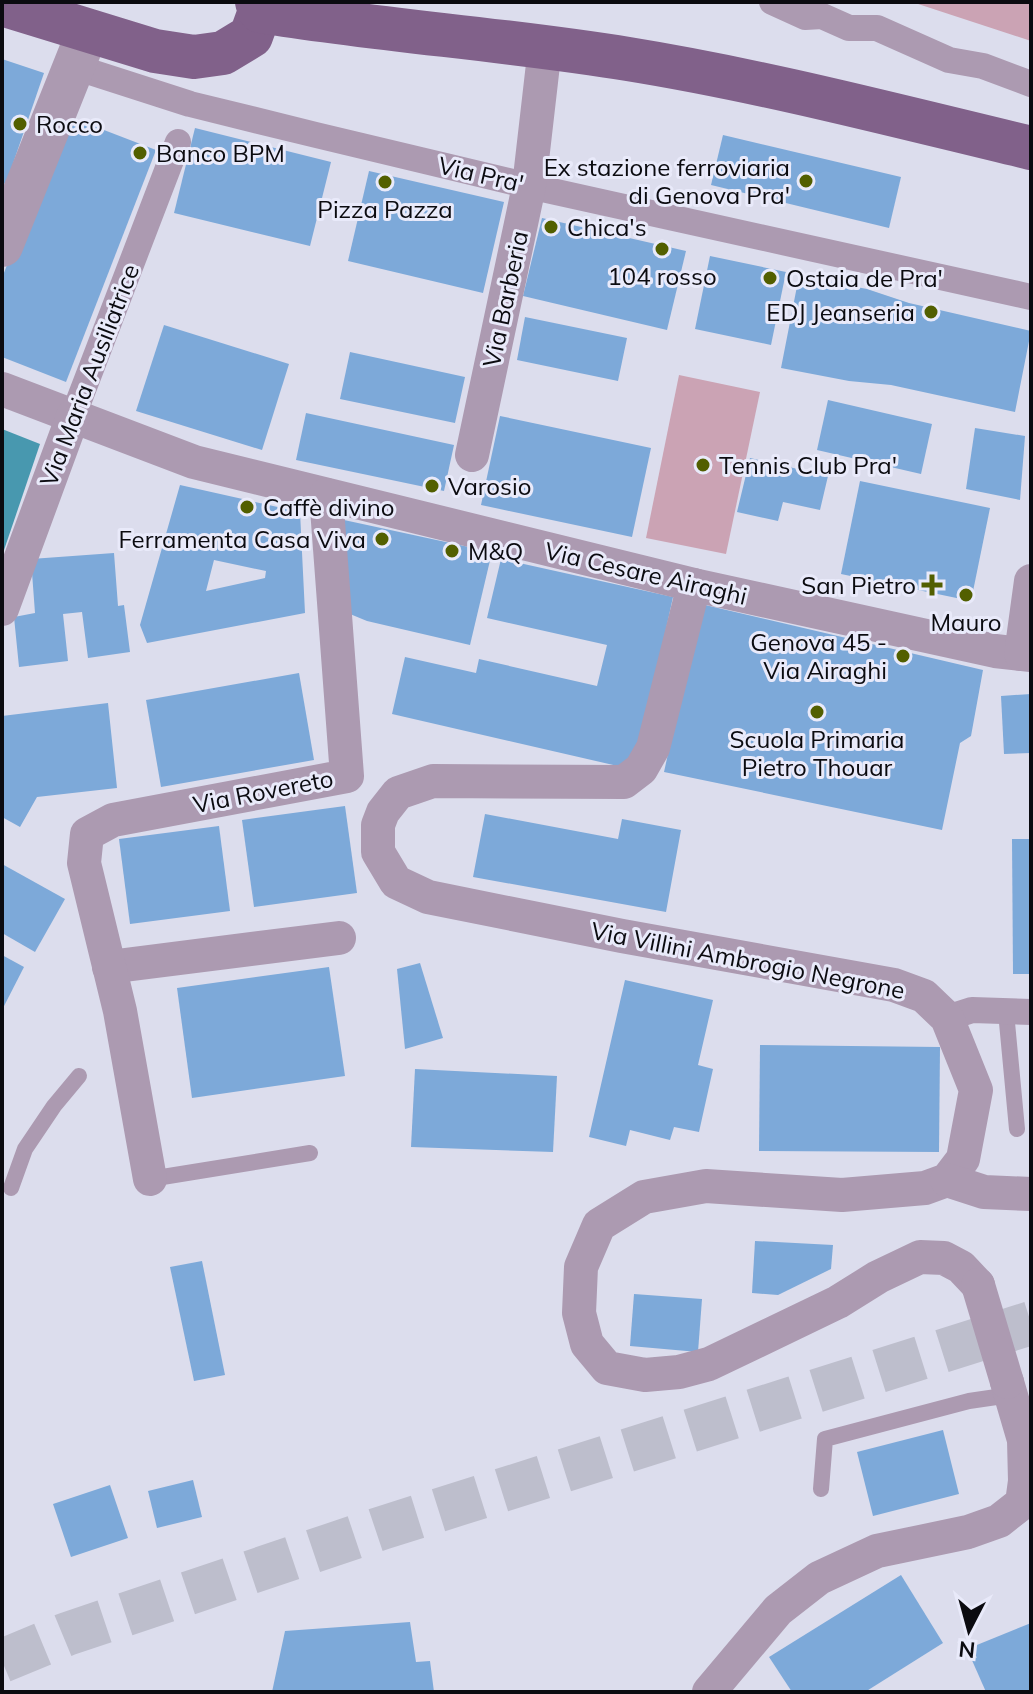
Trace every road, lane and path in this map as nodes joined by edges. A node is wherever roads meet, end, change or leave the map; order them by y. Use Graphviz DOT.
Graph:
graph roads {
  1 [pos="772,2"];
  2 [pos="2,4"];
  3 [pos="259,6"];
  4 [pos="545,47"];
  5 [pos="81,49"];
  6 [pos="1031,84"];
  7 [pos="178,142"];
  8 [pos="1031,148"];
  9 [pos="529,186"];
  10 [pos="2,246"];
  11 [pos="1031,297"];
  12 [pos="2,389"];
  13 [pos="73,416"];
  14 [pos="472,455"];
  15 [pos="326,495"];
  16 [pos="1031,581"];
  17 [pos="694,585"];
  18 [pos="2,609"];
  19 [pos="1026,654"];
  20 [pos="339,938"];
  21 [pos="109,967"];
  22 [pos="1018,1012"];
  23 [pos="947,1018"];
  24 [pos="79,1076"];
  25 [pos="1017,1129"];
  26 [pos="310,1153"];
  27 [pos="150,1179"];
  28 [pos="947,1180"];
  29 [pos="11,1188"];
  30 [pos="1031,1194"];
  31 [pos="1008,1388"];
  32 [pos="821,1489"];
  33 [pos="709,1692"];
  1 -- 6 [label="street"];
  2 -- 5 [label="main road"];
  3 -- 4 [label="main road"];
  3 -- 5 [label="main road"];
  4 -- 8 [label="main road"];
  4 -- 9 [label="street, Via Barberia"];
  5 -- 9 [label="street, Via Pra'"];
  5 -- 10 [label="street"];
  7 -- 13 [label="street, Via Maria Ausiliatrice"];
  9 -- 11 [label="street, Via Pra'"];
  9 -- 14 [label="street, Via Barberia"];
  12 -- 13 [label="street, Via Cesare Airaghi"];
  13 -- 15 [label="street, Via Cesare Airaghi"];
  13 -- 18 [label="street, Via Maria Ausiliatrice"];
  15 -- 17 [label="street, Via Cesare Airaghi"];
  15 -- 21 [label="street, Via Rovereto"];
  16 -- 19 [label="street"];
  17 -- 19 [label="street, Via Cesare Airaghi"];
  17 -- 23 [label="street, Via Villini Ambrogio Negrone"];
  20 -- 21 [label="street"];
  21 -- 27 [label="street, Via Rovereto"];
  22 -- 23 [label="street"];
  22 -- 25 [label="lane"];
  23 -- 28 [label="street, Via Villini Ambrogio Negrone"];
  24 -- 29 [label="lane"];
  26 -- 27 [label="lane, Via Rovereto"];
  28 -- 30 [label="street"];
  28 -- 31 [label="street, bridge"];
  31 -- 32 [label="lane"];
  31 -- 33 [label="street"];
}
